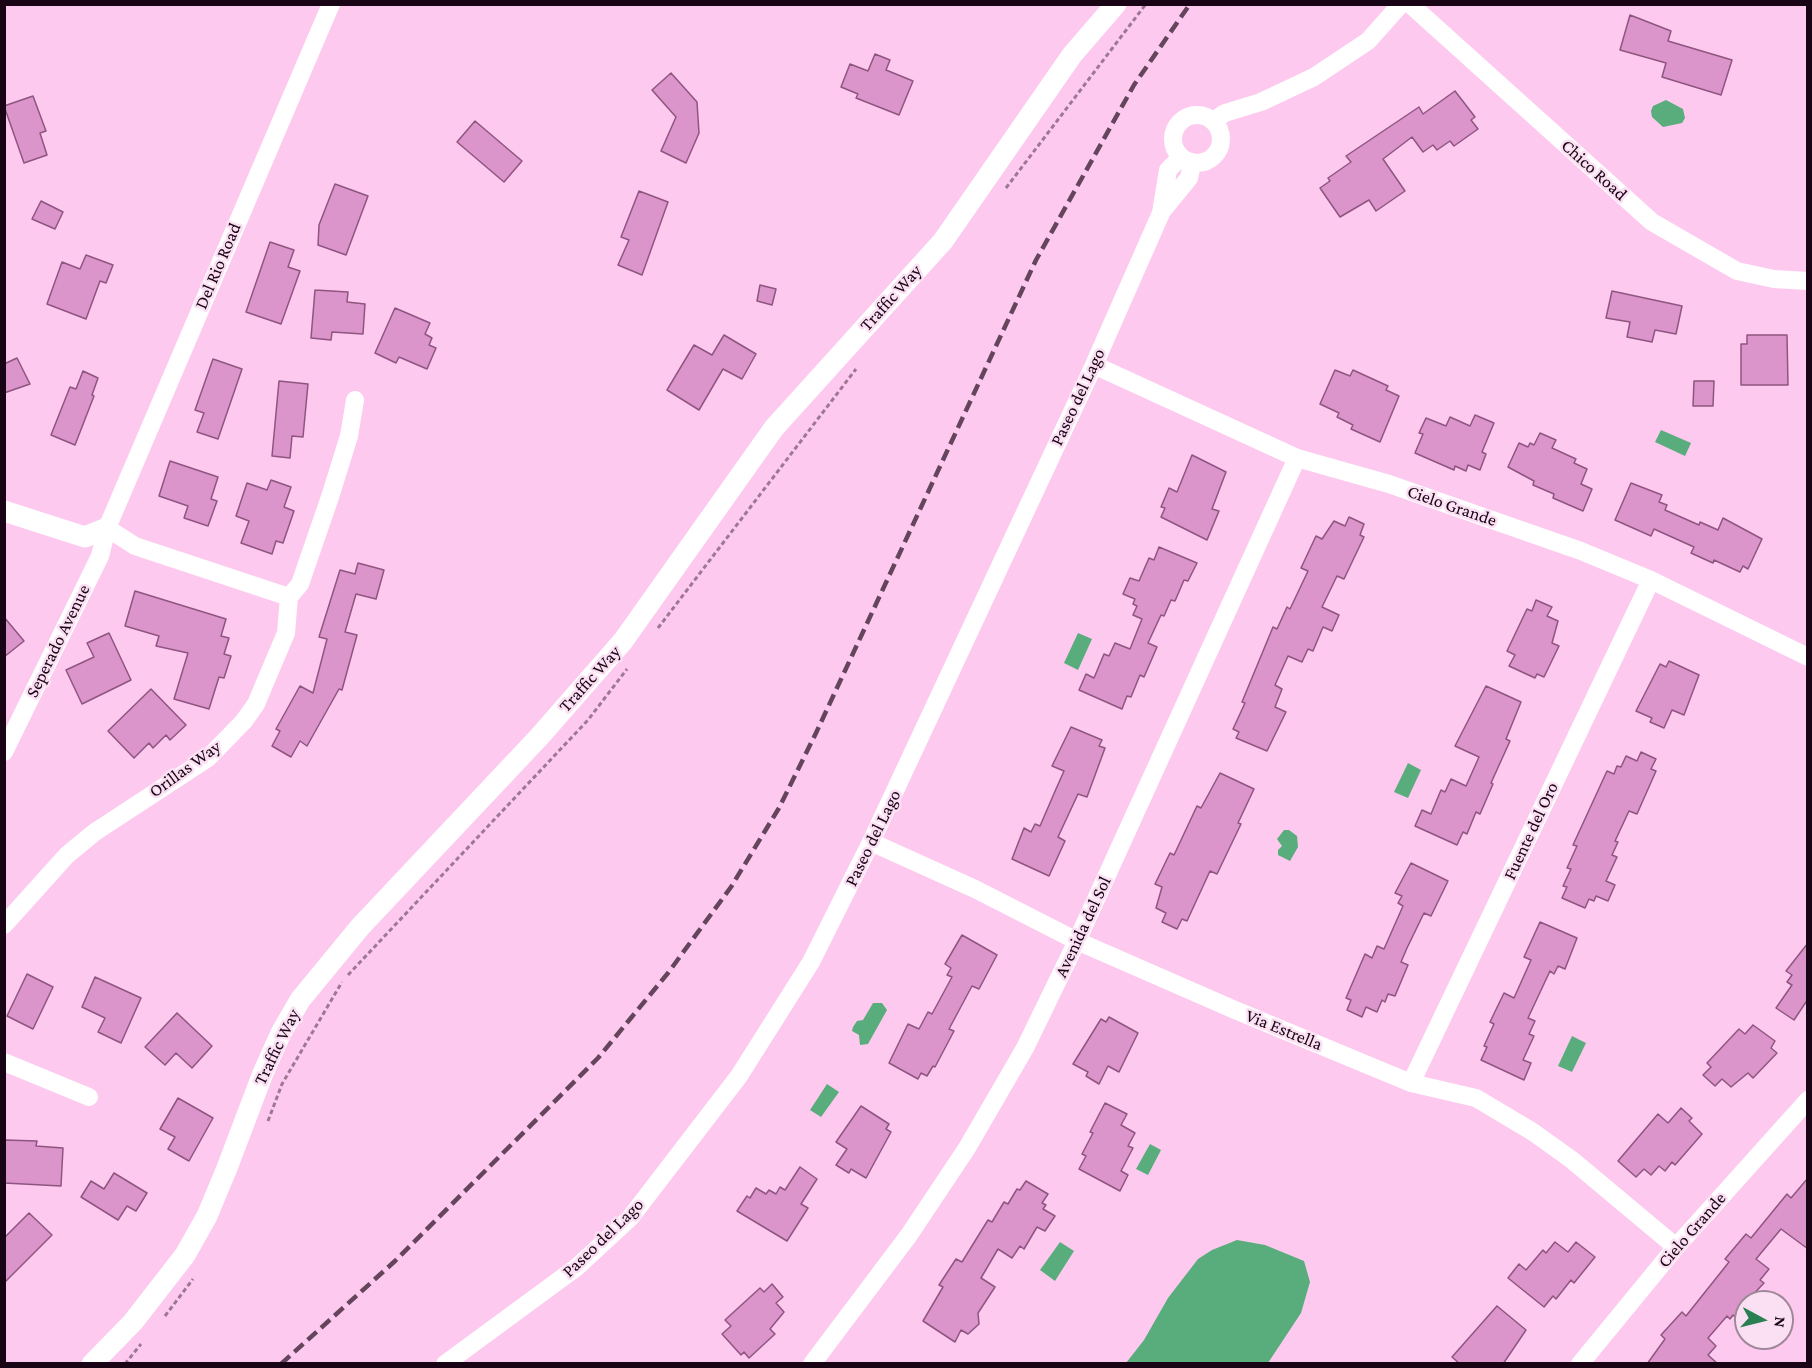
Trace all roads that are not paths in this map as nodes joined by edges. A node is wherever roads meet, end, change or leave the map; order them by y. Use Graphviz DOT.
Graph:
graph roads {
  1 [pos="331,4"];
  2 [pos="1116,4"];
  3 [pos="1401,4"];
  4 [pos="1410,4"];
  5 [pos="1213,121"];
  6 [pos="1186,161"];
  7 [pos="1808,281"];
  8 [pos="1094,365"];
  9 [pos="355,400"];
  10 [pos="1297,458"];
  11 [pos="4,511"];
  12 [pos="107,528"];
  13 [pos="1651,580"];
  14 [pos="289,597"];
  15 [pos="1808,657"];
  16 [pos="4,752"];
  17 [pos="871,842"];
  18 [pos="4,925"];
  19 [pos="1077,940"];
  20 [pos="4,1062"];
  21 [pos="1411,1083"];
  22 [pos="88,1096"];
  23 [pos="1808,1100"];
  24 [pos="1676,1247"];
  25 [pos="92,1364"];
  26 [pos="445,1364"];
  27 [pos="812,1364"];
  28 [pos="1580,1364"];
  1 -- 12 [label="street, Del Rio Road"];
  2 -- 25 [label="street, Traffic Way"];
  3 -- 5 [label="street"];
  4 -- 7 [label="street, Chico Road"];
  5 -- 6 [label="street"];
  5 -- 6 [label="street"];
  6 -- 8 [label="street, Paseo del Lago"];
  8 -- 10 [label="street, Cielo Grande"];
  8 -- 17 [label="street, Paseo del Lago"];
  9 -- 14 [label="street, Orillas Way"];
  10 -- 13 [label="street, Cielo Grande"];
  10 -- 19 [label="street, Avenida del Sol"];
  11 -- 12 [label="street"];
  12 -- 14 [label="street"];
  12 -- 16 [label="street, Seperado Avenue"];
  13 -- 15 [label="street, Cielo Grande"];
  13 -- 21 [label="street, Fuente del Oro"];
  14 -- 18 [label="street, Orillas Way"];
  17 -- 19 [label="street, Via Estrella"];
  17 -- 26 [label="street, Paseo del Lago"];
  19 -- 21 [label="street, Via Estrella"];
  19 -- 27 [label="street, Avenida del Sol"];
  20 -- 22 [label="street"];
  21 -- 24 [label="street, Via Estrella"];
  23 -- 24 [label="street, Cielo Grande"];
  24 -- 28 [label="street, Cielo Grande"];
}
